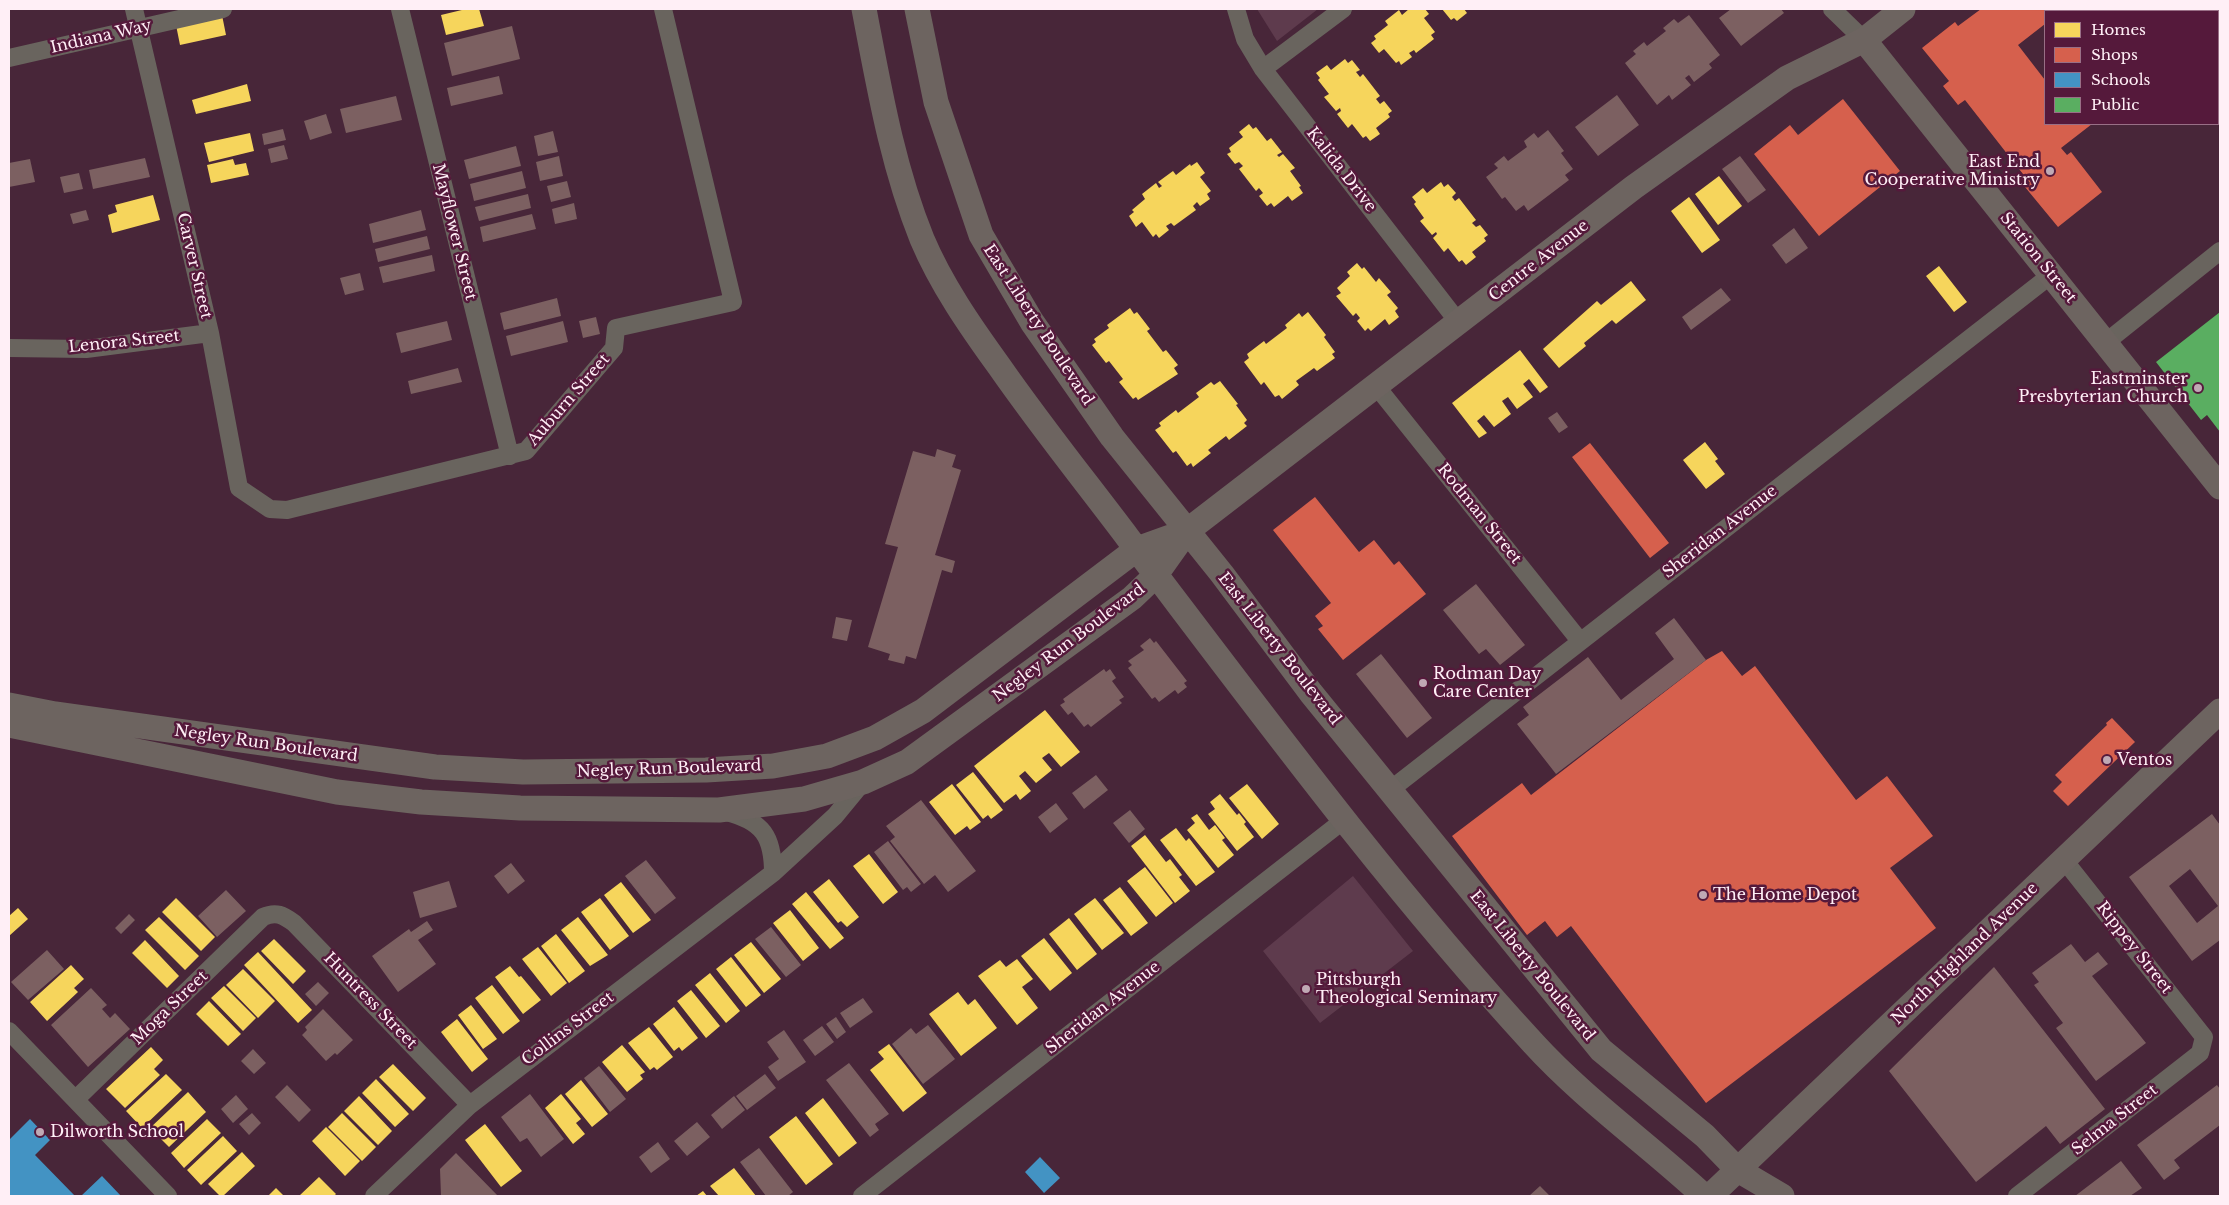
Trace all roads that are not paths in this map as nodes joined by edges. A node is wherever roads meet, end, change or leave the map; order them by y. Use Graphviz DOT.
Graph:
graph roads {
  1 [pos="134,9"];
  2 [pos="223,9"];
  3 [pos="400,9"];
  4 [pos="663,9"];
  5 [pos="864,9"];
  6 [pos="917,9"];
  7 [pos="1236,9"];
  8 [pos="1343,9"];
  9 [pos="1832,9"];
  10 [pos="1903,9"];
  11 [pos="138,28"];
  12 [pos="1864,40"];
  13 [pos="9,58"];
  14 [pos="1263,69"];
  15 [pos="2220,251"];
  16 [pos="2051,275"];
  17 [pos="1459,323"];
  18 [pos="210,333"];
  19 [pos="2105,343"];
  20 [pos="9,348"];
  21 [pos="1377,386"];
  22 [pos="510,456"];
  23 [pos="2220,487"];
  24 [pos="270,509"];
  25 [pos="1187,531"];
  26 [pos="1137,549"];
  27 [pos="1155,576"];
  28 [pos="1580,641"];
  29 [pos="9,705"];
  30 [pos="2220,711"];
  31 [pos="9,725"];
  32 [pos="863,782"];
  33 [pos="1390,790"];
  34 [pos="719,810"];
  35 [pos="1344,820"];
  36 [pos="2064,860"];
  37 [pos="773,873"];
  38 [pos="263,917"];
  39 [pos="9,1031"];
  40 [pos="2204,1037"];
  41 [pos="76,1099"];
  42 [pos="470,1104"];
  43 [pos="1738,1170"];
  44 [pos="168,1196"];
  45 [pos="374,1196"];
  46 [pos="862,1196"];
  47 [pos="1704,1196"];
  48 [pos="1710,1196"];
  49 [pos="1782,1196"];
  50 [pos="2018,1196"];
  1 -- 11 [label="street, Carver Street"];
  2 -- 11 [label="street, Indiana Way"];
  3 -- 22 [label="street, Mayflower Street"];
  4 -- 22 [label="street, Auburn Street"];
  5 -- 26 [label="main road"];
  6 -- 25 [label="main road, East Liberty Boulevard"];
  7 -- 14 [label="street, Kalida Drive"];
  8 -- 14 [label="street"];
  9 -- 12 [label="street, Station Street"];
  10 -- 12 [label="main road, Centre Avenue"];
  11 -- 13 [label="street, Indiana Way"];
  11 -- 18 [label="street, Carver Street"];
  12 -- 16 [label="main road, Station Street"];
  12 -- 17 [label="main road, Centre Avenue"];
  14 -- 17 [label="street, Kalida Drive"];
  15 -- 19 [label="street"];
  16 -- 19 [label="main road, Station Street"];
  16 -- 28 [label="street, Sheridan Avenue"];
  17 -- 21 [label="main road, Centre Avenue"];
  18 -- 20 [label="street, Lenora Street"];
  18 -- 24 [label="street, Carver Street"];
  19 -- 23 [label="main road, Station Street"];
  21 -- 25 [label="main road, Centre Avenue"];
  21 -- 28 [label="street, Rodman Street"];
  22 -- 24 [label="street, Auburn Street"];
  25 -- 26 [label="main road, Negley Run Boulevard"];
  25 -- 27 [label="main road, Negley Run Boulevard"];
  25 -- 33 [label="main road, East Liberty Boulevard"];
  26 -- 27 [label="main road"];
  26 -- 29 [label="main road, Negley Run Boulevard"];
  27 -- 32 [label="main road, Negley Run Boulevard"];
  27 -- 35 [label="main road"];
  28 -- 33 [label="street, Sheridan Avenue"];
  30 -- 36 [label="main road, North Highland Avenue"];
  31 -- 34 [label="main road, Negley Run Boulevard"];
  32 -- 34 [label="main road, Negley Run Boulevard"];
  32 -- 37 [label="street, Collins Street"];
  33 -- 43 [label="main road, East Liberty Boulevard"];
  34 -- 37 [label="street"];
  35 -- 46 [label="street, Sheridan Avenue"];
  35 -- 47 [label="main road"];
  36 -- 40 [label="street, Rippey Street"];
  36 -- 43 [label="main road, North Highland Avenue"];
  37 -- 42 [label="street, Collins Street"];
  38 -- 41 [label="street, Moga Street"];
  38 -- 42 [label="street, Huntress Street"];
  39 -- 41 [label="street"];
  40 -- 50 [label="street, Selma Street"];
  41 -- 44 [label="street"];
  42 -- 45 [label="street, Collins Street"];
  43 -- 48 [label="main road, North Highland Avenue"];
  43 -- 49 [label="main road, East Liberty Boulevard"];
}
